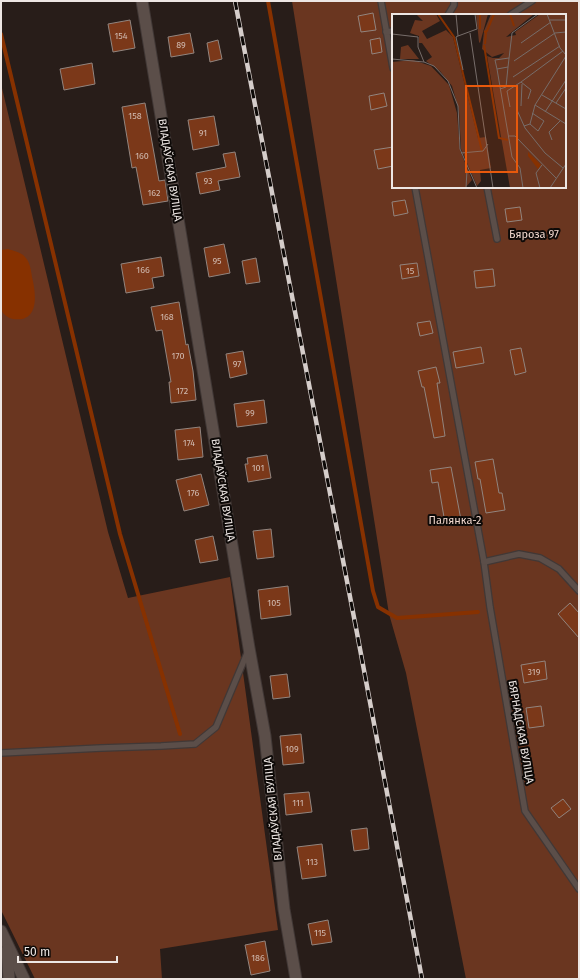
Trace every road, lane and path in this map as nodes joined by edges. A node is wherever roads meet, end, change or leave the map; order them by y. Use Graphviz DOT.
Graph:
graph roads {
  1 [pos="142,1"];
  2 [pos="381,1"];
  3 [pos="454,1"];
  4 [pos="532,1"];
  5 [pos="449,14"];
  6 [pos="512,14"];
  7 [pos="392,31"];
  8 [pos="386,32"];
  9 [pos="392,63"];
  10 [pos="415,188"];
  11 [pos="487,188"];
  12 [pos="497,239"];
  13 [pos="484,562"];
  14 [pos="579,591"];
  15 [pos="249,648"];
  16 [pos="1,753"];
  17 [pos="579,889"];
  18 [pos="1,931"];
  19 [pos="7,945"];
  20 [pos="9,979"];
  21 [pos="24,979"];
  22 [pos="296,979"];
  1 -- 15 [label="street, ВЛАДАЎСКАЯ ВУЛІЦА"];
  2 -- 8 [label="lane"];
  3 -- 5 [label="lane"];
  4 -- 6 [label="lane"];
  7 -- 8 [label="lane"];
  8 -- 9 [label="lane"];
  10 -- 13 [label="lane, БЯРНАДСКАЯ ВУЛІЦА"];
  11 -- 12 [label="lane"];
  13 -- 14 [label="lane"];
  13 -- 17 [label="lane, БЯРНАДСКАЯ ВУЛІЦА"];
  15 -- 16 [label="lane"];
  15 -- 22 [label="street, ВЛАДАЎСКАЯ ВУЛІЦА"];
  18 -- 19 [label="street"];
  19 -- 20 [label="street"];
  19 -- 21 [label="street"];
}
